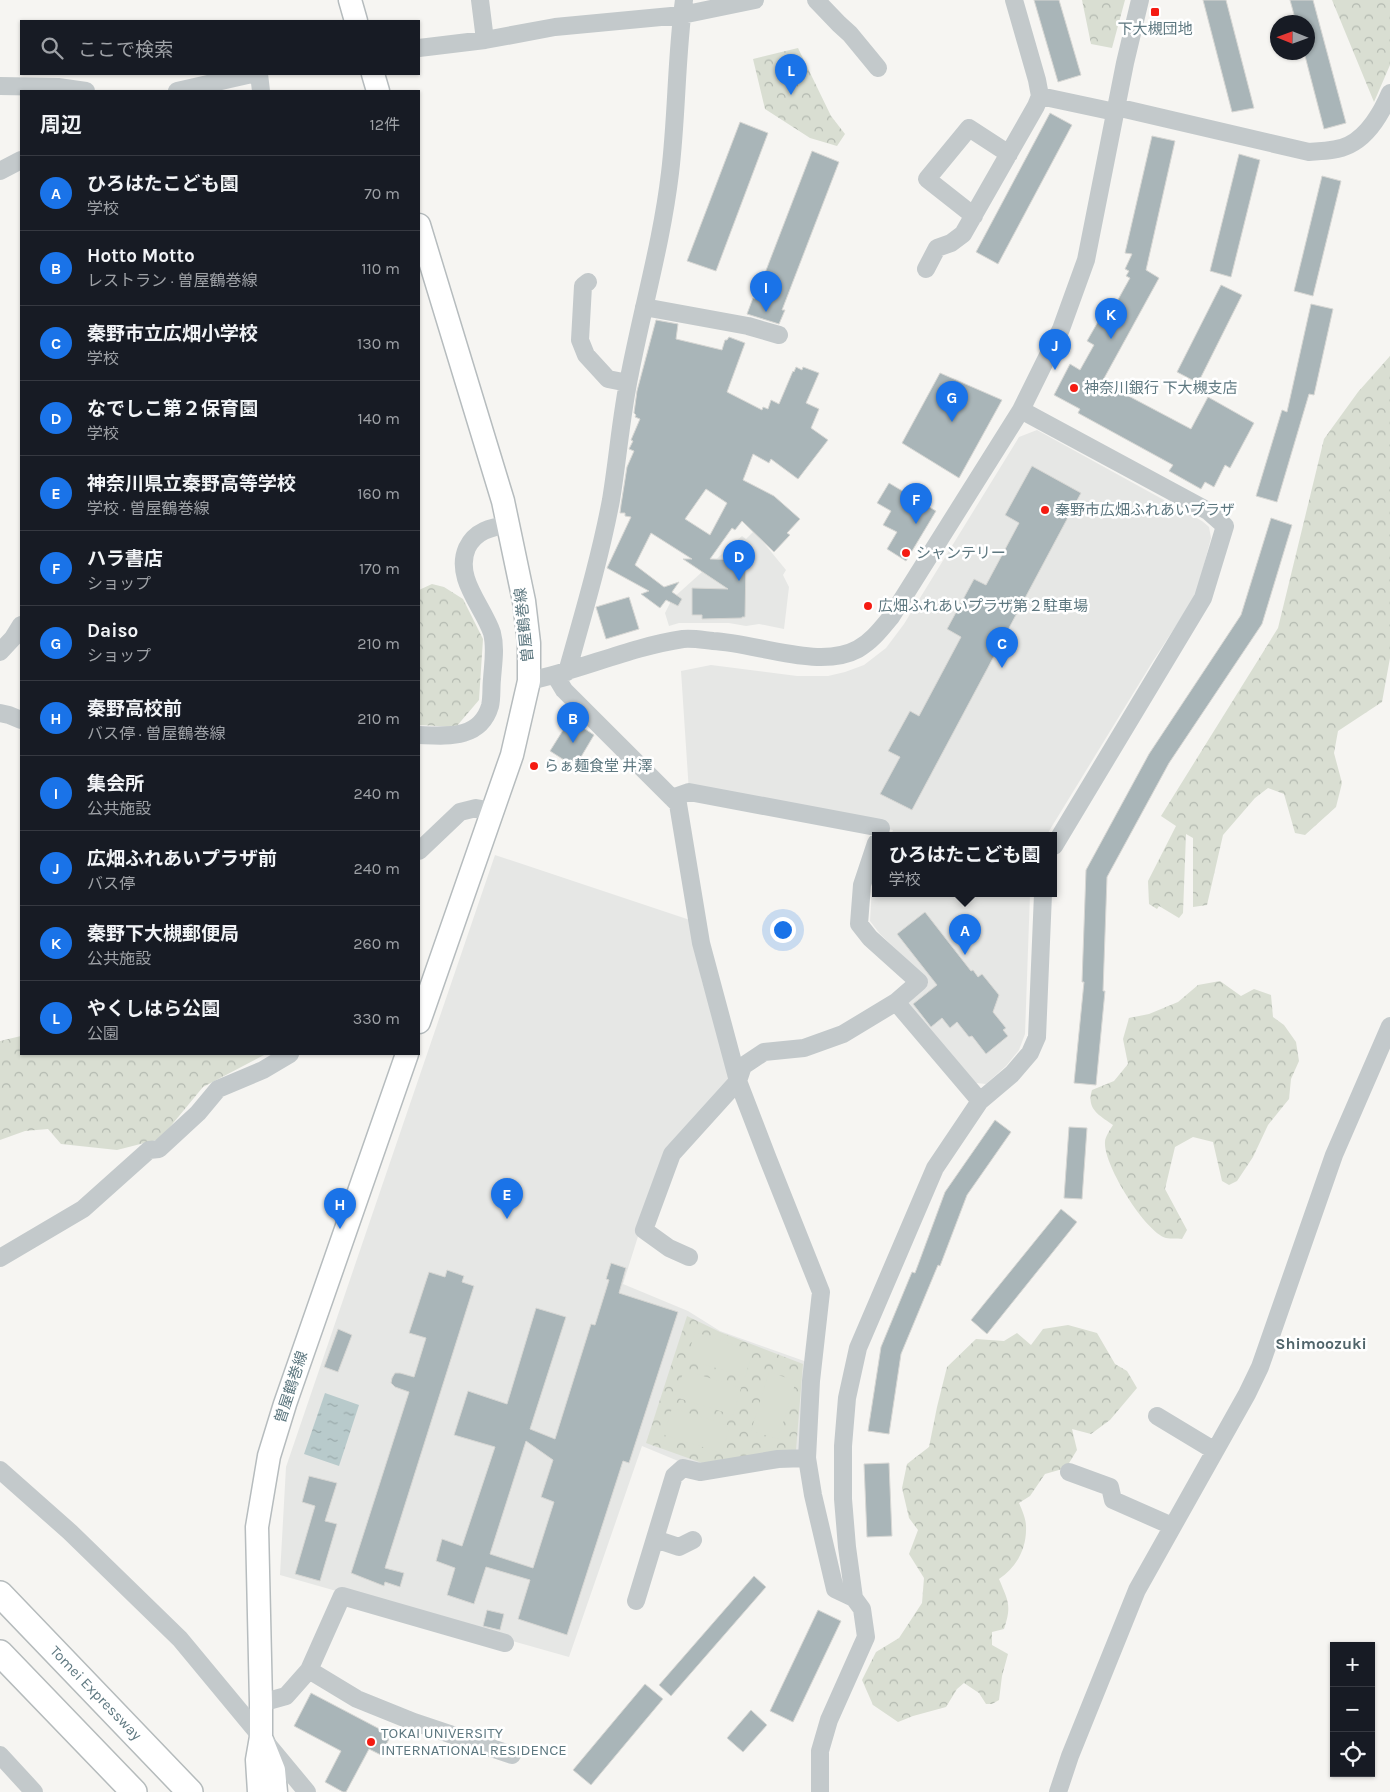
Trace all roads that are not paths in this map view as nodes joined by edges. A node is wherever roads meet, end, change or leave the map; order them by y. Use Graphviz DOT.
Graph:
graph roads {
  1 [pos="350,0"];
  2 [pos="480,0"];
  3 [pos="755,0"];
  4 [pos="816,0"];
  5 [pos="1014,0"];
  6 [pos="1140,0"];
  7 [pos="683,8"];
  8 [pos="356,20"];
  9 [pos="485,40"];
  10 [pos="420,48"];
  11 [pos="878,68"];
  12 [pos="248,75"];
  13 [pos="259,75"];
  14 [pos="373,75"];
  15 [pos="0,86"];
  16 [pos="79,90"];
  17 [pos="182,90"];
  18 [pos="261,90"];
  19 [pos="378,90"];
  20 [pos="1390,93"];
  21 [pos="1040,96"];
  22 [pos="1116,109"];
  23 [pos="1009,154"];
  24 [pos="20,161"];
  25 [pos="0,171"];
  26 [pos="974,216"];
  27 [pos="420,228"];
  28 [pos="926,269"];
  29 [pos="588,282"];
  30 [pos="644,307"];
  31 [pos="779,335"];
  32 [pos="628,383"];
  33 [pos="1021,410"];
  34 [pos="508,525"];
  35 [pos="20,627"];
  36 [pos="0,652"];
  37 [pos="561,674"];
  38 [pos="529,681"];
  39 [pos="0,713"];
  40 [pos="20,720"];
  41 [pos="420,735"];
  42 [pos="672,798"];
  43 [pos="493,811"];
  44 [pos="880,832"];
  45 [pos="1057,841"];
  46 [pos="420,850"];
  47 [pos="872,855"];
  48 [pos="1043,897"];
  49 [pos="896,1002"];
  50 [pos="420,1019"];
  51 [pos="1390,1026"];
  52 [pos="288,1055"];
  53 [pos="408,1055"];
  54 [pos="738,1081"];
  55 [pos="980,1101"];
  56 [pos="689,1257"];
  57 [pos="0,1258"];
  58 [pos="1157,1416"];
  59 [pos="1215,1451"];
  60 [pos="807,1458"];
  61 [pos="0,1470"];
  62 [pos="1069,1472"];
  63 [pos="1172,1526"];
  64 [pos="655,1539"];
  65 [pos="693,1540"];
  66 [pos="0,1594"];
  67 [pos="854,1598"];
  68 [pos="636,1601"];
  69 [pos="505,1643"];
  70 [pos="0,1653"];
  71 [pos="309,1670"];
  72 [pos="261,1703"];
  73 [pos="261,1736"];
  74 [pos="0,1755"];
  75 [pos="512,1755"];
  76 [pos="258,1785"];
  77 [pos="34,1792"];
  78 [pos="134,1792"];
  79 [pos="190,1792"];
  80 [pos="276,1792"];
  81 [pos="308,1792"];
  82 [pos="820,1792"];
  83 [pos="1058,1792"];
  1 -- 8 [label="main road"];
  2 -- 9 [label="street"];
  3 -- 7 [label="street"];
  4 -- 11 [label="street"];
  5 -- 21 [label="street"];
  6 -- 22 [label="street"];
  7 -- 9 [label="street"];
  7 -- 30 [label="street"];
  9 -- 10 [label="street"];
  12 -- 17 [label="street"];
  13 -- 18 [label="street"];
  14 -- 19 [label="main road"];
  15 -- 16 [label="street"];
  20 -- 22 [label="street"];
  21 -- 22 [label="street"];
  21 -- 23 [label="street"];
  22 -- 33 [label="street"];
  23 -- 26 [label="street"];
  23 -- 26 [label="street"];
  24 -- 25 [label="street"];
  26 -- 28 [label="street"];
  27 -- 34 [label="main road, 曽屋鶴巻線"];
  29 -- 32 [label="street"];
  30 -- 31 [label="street"];
  30 -- 32 [label="street"];
  32 -- 37 [label="street"];
  33 -- 37 [label="street"];
  33 -- 45 [label="street"];
  34 -- 38 [label="main road, 曽屋鶴巻線"];
  34 -- 41 [label="street"];
  35 -- 36 [label="street"];
  37 -- 38 [label="street"];
  37 -- 42 [label="street"];
  38 -- 43 [label="main road, 曽屋鶴巻線"];
  39 -- 40 [label="street"];
  42 -- 44 [label="street"];
  42 -- 54 [label="street"];
  43 -- 46 [label="street"];
  43 -- 50 [label="main road, 曽屋鶴巻線"];
  47 -- 49 [label="street"];
  48 -- 55 [label="street"];
  49 -- 54 [label="street"];
  49 -- 55 [label="street"];
  51 -- 59 [label="street"];
  52 -- 57 [label="street"];
  53 -- 72 [label="main road, 曽屋鶴巻線"];
  54 -- 56 [label="street"];
  54 -- 60 [label="street"];
  55 -- 67 [label="street"];
  58 -- 59 [label="street"];
  59 -- 63 [label="street"];
  60 -- 64 [label="street"];
  60 -- 67 [label="street"];
  61 -- 73 [label="street"];
  62 -- 63 [label="street"];
  63 -- 83 [label="street"];
  64 -- 65 [label="street"];
  64 -- 68 [label="street"];
  66 -- 79 [label="highway, Tomei Expressway"];
  67 -- 82 [label="street"];
  69 -- 71 [label="street"];
  70 -- 78 [label="highway"];
  71 -- 72 [label="street"];
  71 -- 75 [label="street"];
  72 -- 73 [label="main road, 曽屋鶴巻線"];
  73 -- 76 [label="main road, 曽屋鶴巻線"];
  73 -- 80 [label="main road, 曽屋鶴巻線"];
  73 -- 81 [label="street"];
  74 -- 77 [label="street"];
}
